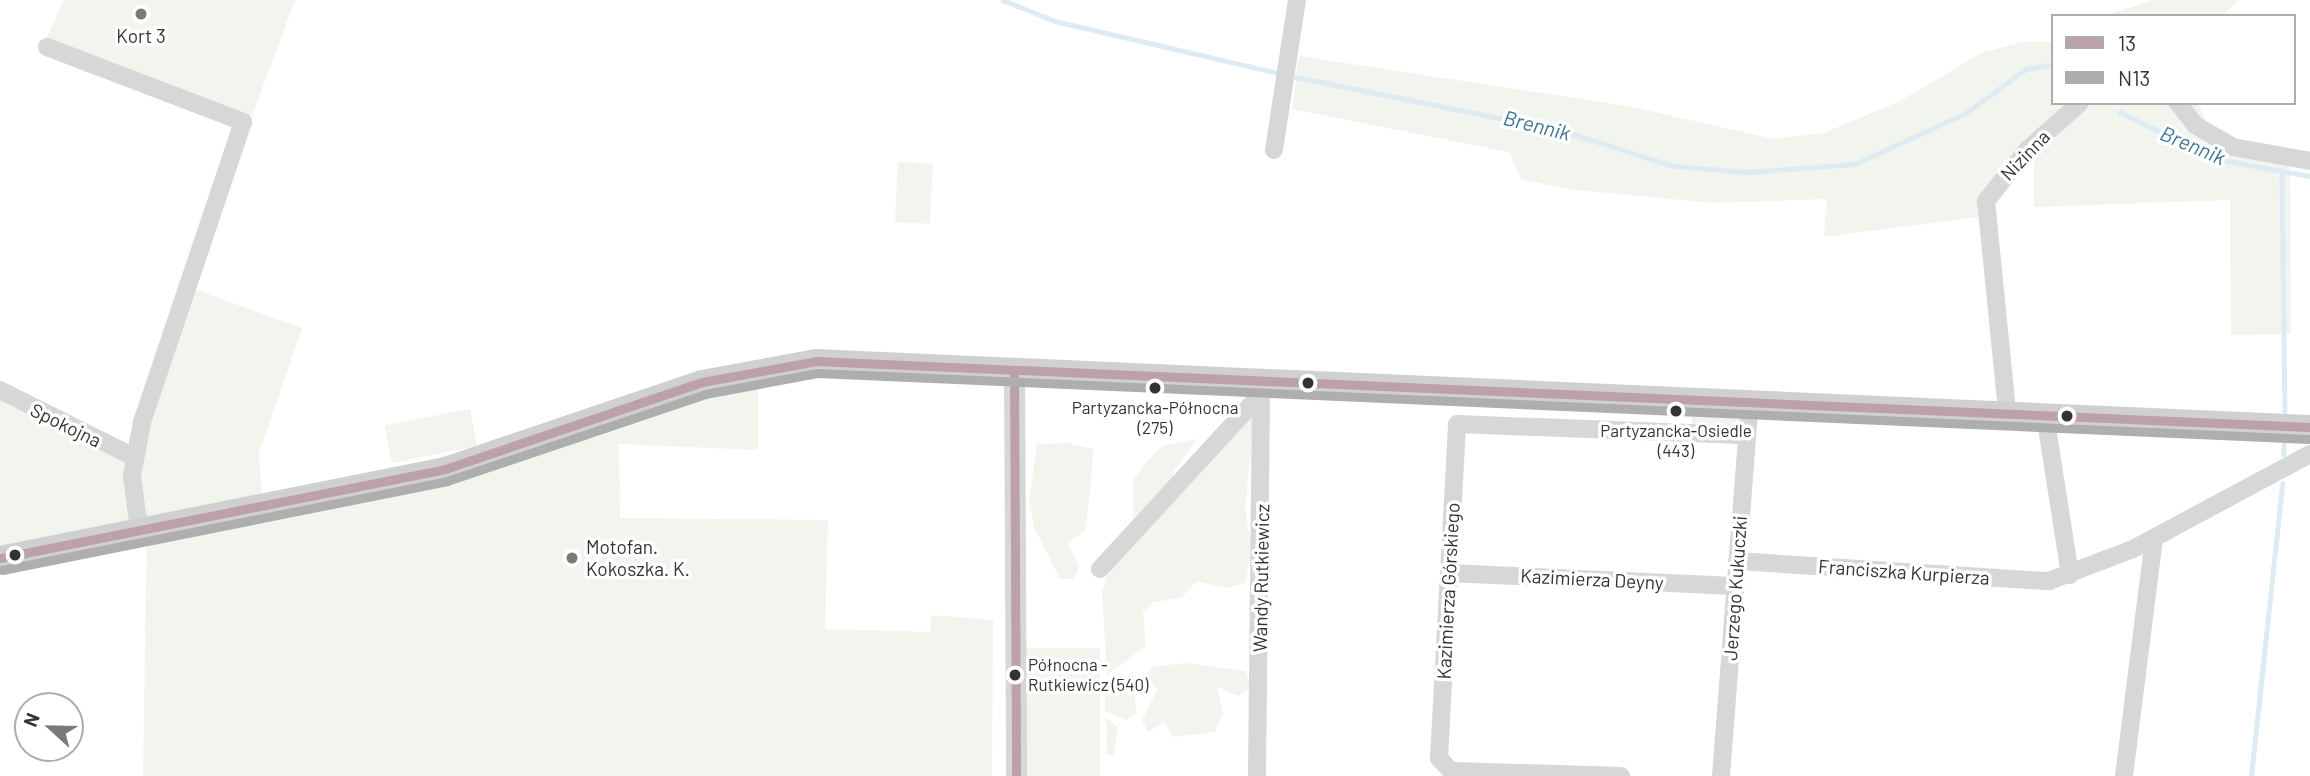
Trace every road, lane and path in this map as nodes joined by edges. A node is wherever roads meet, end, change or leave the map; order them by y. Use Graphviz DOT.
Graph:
graph roads {
  1 [pos="1297,0"];
  2 [pos="47,47"];
  3 [pos="2078,105"];
  4 [pos="2180,105"];
  5 [pos="1274,150"];
  6 [pos="2310,161"];
  7 [pos="1014,372"];
  8 [pos="1260,389"];
  9 [pos="0,390"];
  10 [pos="1750,401"];
  11 [pos="2007,411"];
  12 [pos="2045,415"];
  13 [pos="2310,427"];
  14 [pos="1747,435"];
  15 [pos="2310,454"];
  16 [pos="134,457"];
  17 [pos="139,528"];
  18 [pos="2154,539"];
  19 [pos="0,558"];
  20 [pos="1737,561"];
  21 [pos="1100,569"];
  22 [pos="1449,573"];
  23 [pos="2070,575"];
  24 [pos="1735,586"];
  25 [pos="1016,776"];
  26 [pos="1257,776"];
  27 [pos="1621,776"];
  28 [pos="1721,776"];
  29 [pos="2124,776"];
  1 -- 5 [label="street"];
  2 -- 16 [label="street"];
  3 -- 11 [label="street, Nizinna"];
  4 -- 6 [label="street"];
  7 -- 8 [label="main road"];
  7 -- 17 [label="main road"];
  7 -- 25 [label="street"];
  8 -- 10 [label="main road"];
  8 -- 21 [label="street"];
  8 -- 26 [label="street, Wandy Rutkiewicz"];
  9 -- 16 [label="street, Spokojna"];
  10 -- 11 [label="main road"];
  10 -- 14 [label="street, Jerzego Kukuczki"];
  11 -- 12 [label="main road"];
  12 -- 13 [label="main road"];
  12 -- 23 [label="street"];
  14 -- 20 [label="street, Jerzego Kukuczki"];
  14 -- 22 [label="street, Kazimierza Górskiego"];
  15 -- 18 [label="street, Franciszka Kurpierza"];
  16 -- 17 [label="street"];
  17 -- 19 [label="main road"];
  18 -- 23 [label="street, Franciszka Kurpierza"];
  18 -- 29 [label="street"];
  20 -- 23 [label="street, Franciszka Kurpierza"];
  20 -- 24 [label="street, Jerzego Kukuczki"];
  22 -- 24 [label="street, Kazimierza Deyny"];
  22 -- 27 [label="street, Kazimierza Górskiego"];
  24 -- 28 [label="street, Jerzego Kukuczki"];
}
